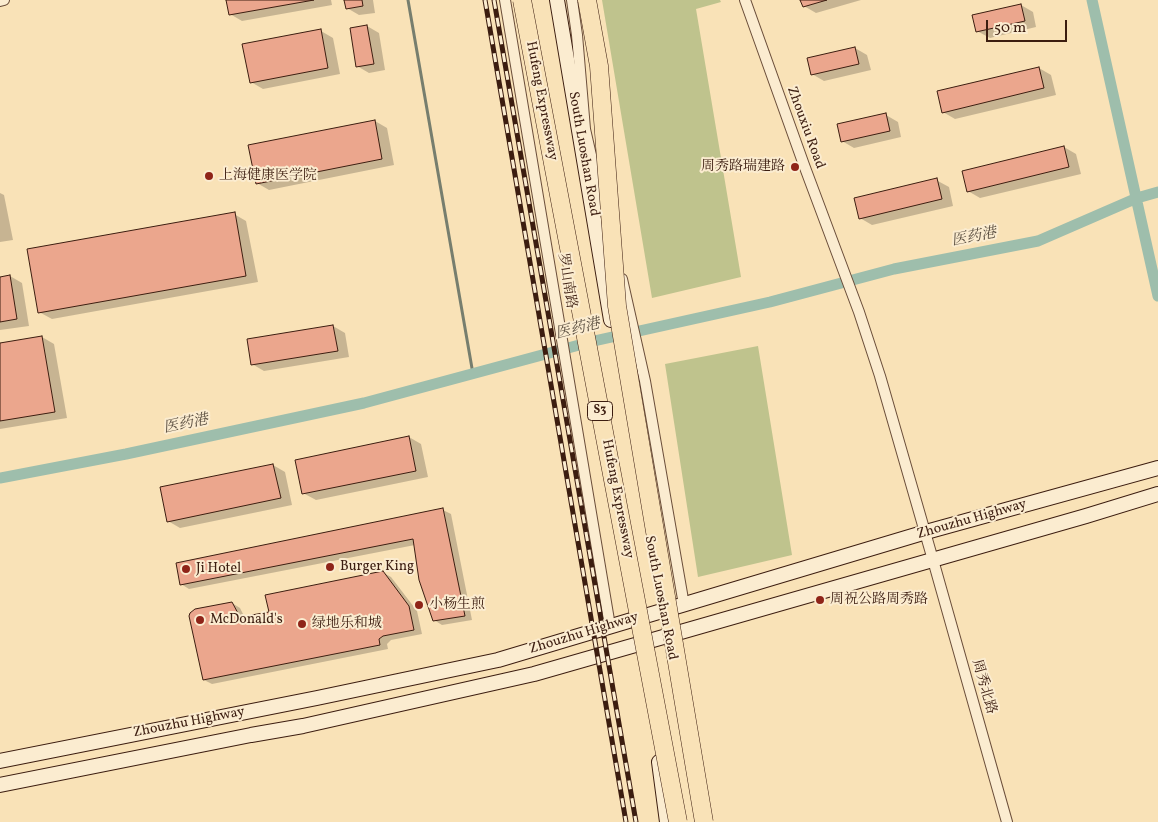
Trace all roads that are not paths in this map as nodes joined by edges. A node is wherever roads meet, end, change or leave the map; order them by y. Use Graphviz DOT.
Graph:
graph roads {
  1 [pos="4,0"];
  2 [pos="504,0"];
  3 [pos="522,0"];
  4 [pos="530,0"];
  5 [pos="557,0"];
  6 [pos="572,0"];
  7 [pos="587,0"];
  8 [pos="745,0"];
  9 [pos="0,1"];
  10 [pos="1158,468"];
  11 [pos="1158,494"];
  12 [pos="926,532"];
  13 [pos="933,560"];
  14 [pos="684,604"];
  15 [pos="662,611"];
  16 [pos="637,618"];
  17 [pos="610,626"];
  18 [pos="667,636"];
  19 [pos="642,643"];
  20 [pos="0,761"];
  21 [pos="0,784"];
  22 [pos="667,822"];
  23 [pos="678,822"];
  24 [pos="706,822"];
  25 [pos="1007,822"];
  1 -- 9 [label="street"];
  2 -- 17 [label="street, 罗山南路"];
  3 -- 23 [label="highway, Hufeng Expressway / S3, bridge"];
  4 -- 16 [label="street, South Luoshan Road, bridge"];
  5 -- 15 [label="street, South Luoshan Road"];
  6 -- 14 [label="street"];
  7 -- 24 [label="highway, S3, bridge"];
  8 -- 12 [label="street, Zhouxiu Road"];
  10 -- 12 [label="street, Zhouzhu Highway"];
  11 -- 13 [label="street, Zhouzhu Highway"];
  12 -- 13 [label="street"];
  12 -- 14 [label="street, Zhouzhu Highway"];
  13 -- 18 [label="street, Zhouzhu Highway"];
  13 -- 25 [label="street, 周秀北路"];
  14 -- 15 [label="street, Zhouzhu Highway"];
  15 -- 16 [label="street, Zhouzhu Highway"];
  15 -- 18 [label="street, South Luoshan Road"];
  16 -- 17 [label="street, Zhouzhu Highway"];
  16 -- 19 [label="street, South Luoshan Road"];
  17 -- 20 [label="street, Zhouzhu Highway"];
  18 -- 19 [label="street, Zhouzhu Highway"];
  18 -- 24 [label="street, South Luoshan Road"];
  19 -- 21 [label="street, Zhouzhu Highway"];
  19 -- 22 [label="street, South Luoshan Road"];
}
